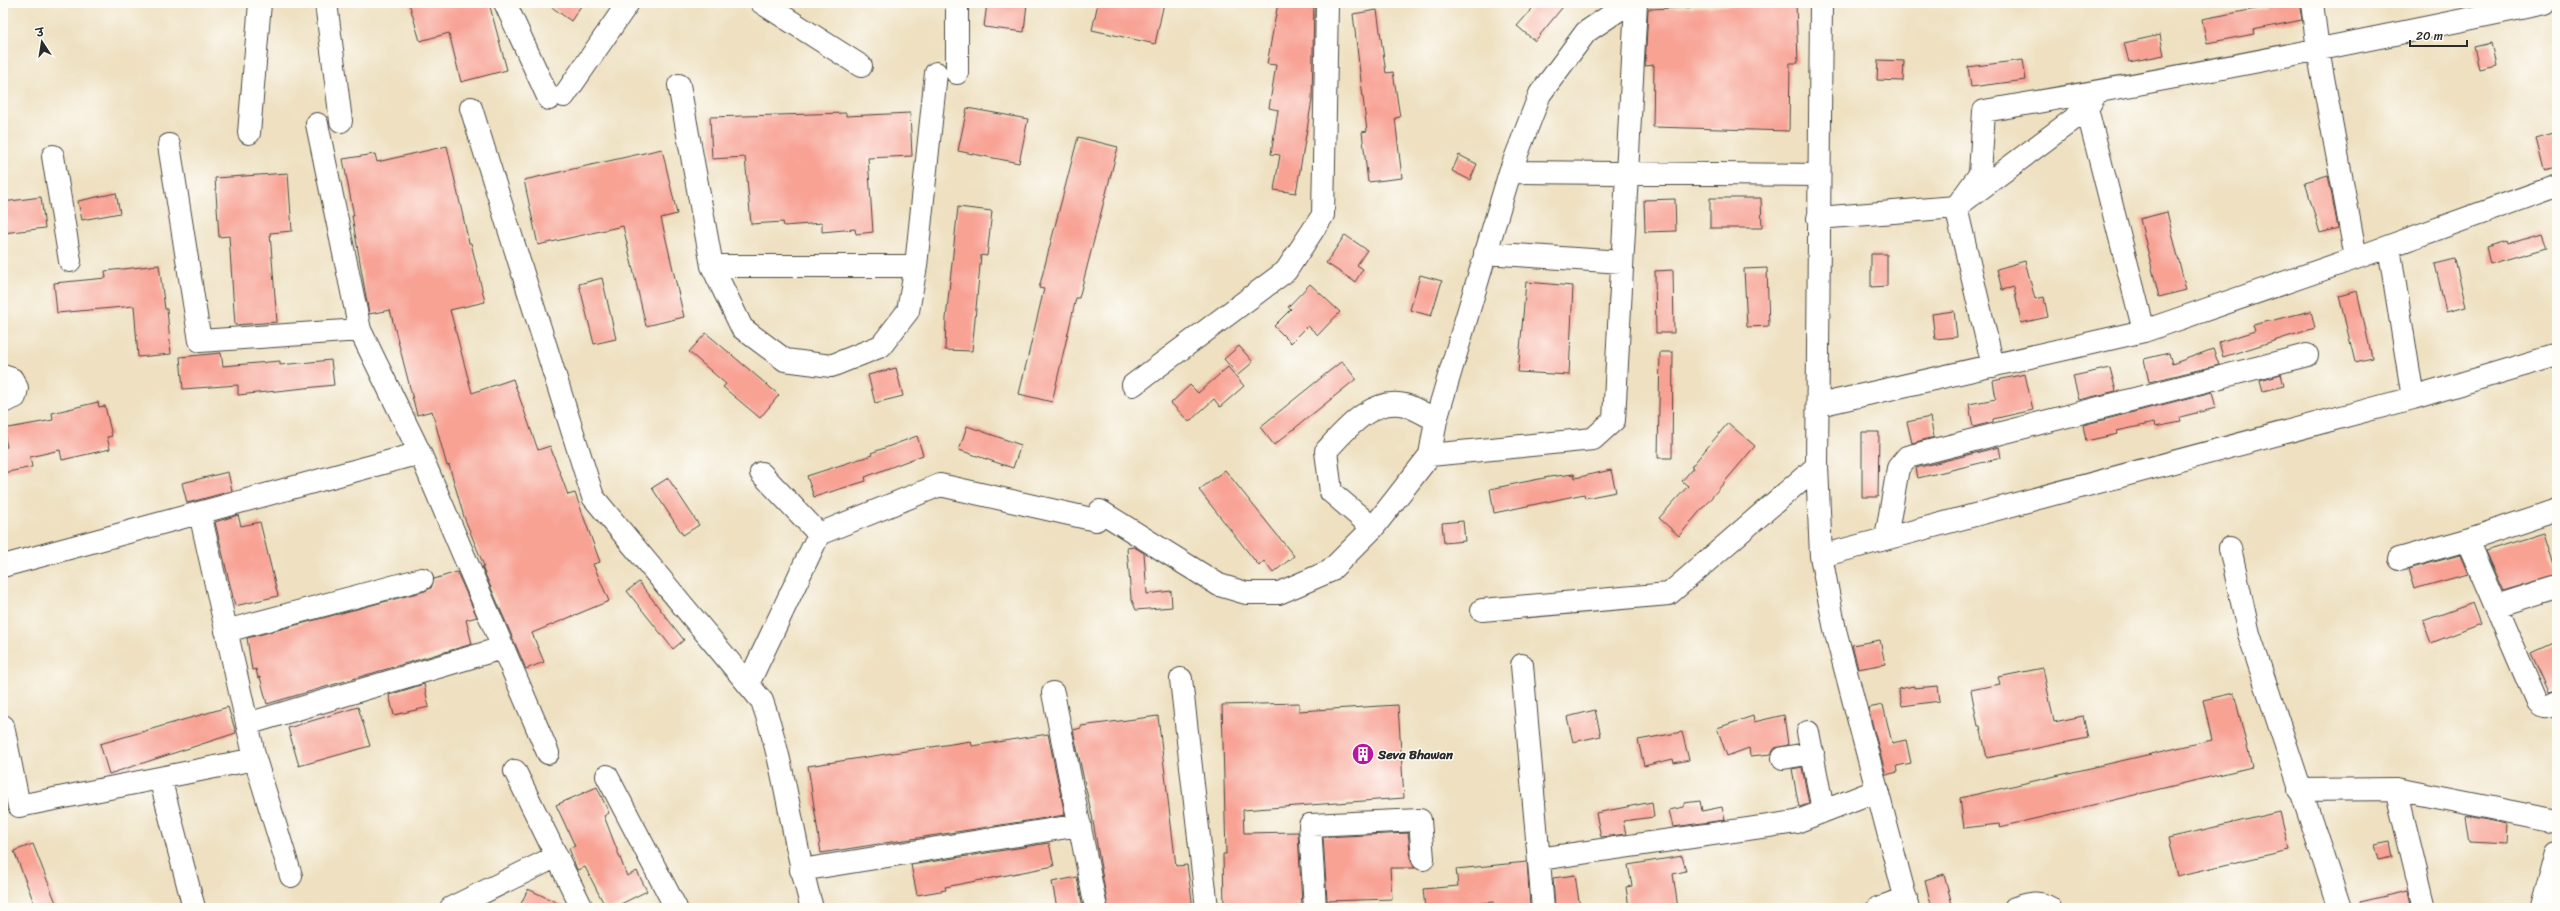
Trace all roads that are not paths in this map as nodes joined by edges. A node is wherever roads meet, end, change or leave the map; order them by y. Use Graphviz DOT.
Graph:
graph roads {
  1 [pos="260,3"];
  2 [pos="326,3"];
  3 [pos="505,3"];
  4 [pos="628,3"];
  5 [pos="762,3"];
  6 [pos="957,3"];
  7 [pos="1327,3"];
  8 [pos="1636,3"];
  9 [pos="1820,3"];
  10 [pos="2312,3"];
  11 [pos="2545,3"];
  12 [pos="1618,6"];
  13 [pos="2318,50"];
  14 [pos="861,66"];
  15 [pos="679,85"];
  16 [pos="2092,101"];
  17 [pos="471,108"];
  18 [pos="341,121"];
  19 [pos="317,124"];
  20 [pos="249,134"];
  21 [pos="169,145"];
  22 [pos="53,156"];
  23 [pos="1510,172"];
  24 [pos="1626,173"];
  25 [pos="1818,175"];
  26 [pos="2557,186"];
  27 [pos="1956,207"];
  28 [pos="1818,218"];
  29 [pos="2389,247"];
  30 [pos="1486,253"];
  31 [pos="2356,258"];
  32 [pos="70,261"];
  33 [pos="1622,262"];
  34 [pos="712,266"];
  35 [pos="916,266"];
  36 [pos="360,330"];
  37 [pos="2144,331"];
  38 [pos="2307,355"];
  39 [pos="2557,355"];
  40 [pos="1993,366"];
  41 [pos="3,376"];
  42 [pos="1133,385"];
  43 [pos="2413,398"];
  44 [pos="3,402"];
  45 [pos="1819,405"];
  46 [pos="1436,420"];
  47 [pos="420,454"];
  48 [pos="1430,455"];
  49 [pos="1817,466"];
  50 [pos="761,473"];
  51 [pos="2557,510"];
  52 [pos="200,513"];
  53 [pos="1373,528"];
  54 [pos="819,534"];
  55 [pos="1886,538"];
  56 [pos="2467,540"];
  57 [pos="2230,548"];
  58 [pos="1821,556"];
  59 [pos="2399,559"];
  60 [pos="3,566"];
  61 [pos="422,579"];
  62 [pos="2557,587"];
  63 [pos="2496,606"];
  64 [pos="1482,610"];
  65 [pos="226,631"];
  66 [pos="502,648"];
  67 [pos="1522,665"];
  68 [pos="1181,679"];
  69 [pos="748,684"];
  70 [pos="1053,693"];
  71 [pos="2557,702"];
  72 [pos="247,724"];
  73 [pos="1808,732"];
  74 [pos="4,734"];
  75 [pos="1812,753"];
  76 [pos="548,754"];
  77 [pos="1783,758"];
  78 [pos="255,759"];
  79 [pos="515,771"];
  80 [pos="607,776"];
  81 [pos="160,778"];
  82 [pos="2396,789"];
  83 [pos="1878,790"];
  84 [pos="2299,790"];
  85 [pos="1823,810"];
  86 [pos="2557,821"];
  87 [pos="1080,825"];
  88 [pos="2557,852"];
  89 [pos="555,857"];
  90 [pos="1423,859"];
  91 [pos="1539,859"];
  92 [pos="801,870"];
  93 [pos="291,876"];
  94 [pos="1907,903"];
  95 [pos="194,908"];
  96 [pos="451,908"];
  97 [pos="582,908"];
  98 [pos="676,908"];
  99 [pos="812,908"];
  100 [pos="1096,908"];
  101 [pos="1207,908"];
  102 [pos="1315,908"];
  103 [pos="1543,908"];
  104 [pos="1878,908"];
  105 [pos="2015,908"];
  106 [pos="2050,908"];
  107 [pos="2340,908"];
  108 [pos="2425,908"];
  109 [pos="2542,908"];
  1 -- 20 [label="street"];
  2 -- 18 [label="street"];
  3 -- 4 [label="street"];
  5 -- 14 [label="street"];
  6 -- 35 [label="street"];
  7 -- 42 [label="street"];
  8 -- 24 [label="street"];
  9 -- 25 [label="street"];
  10 -- 13 [label="street"];
  11 -- 13 [label="street"];
  12 -- 23 [label="street"];
  13 -- 16 [label="street"];
  13 -- 31 [label="street"];
  15 -- 34 [label="street"];
  16 -- 27 [label="street"];
  16 -- 27 [label="street"];
  16 -- 37 [label="street"];
  17 -- 69 [label="street"];
  19 -- 36 [label="street"];
  21 -- 36 [label="street"];
  22 -- 32 [label="street"];
  23 -- 24 [label="street"];
  23 -- 30 [label="street"];
  24 -- 25 [label="street"];
  24 -- 33 [label="street"];
  25 -- 28 [label="street"];
  26 -- 29 [label="street"];
  27 -- 28 [label="street"];
  27 -- 40 [label="street"];
  28 -- 45 [label="street"];
  29 -- 31 [label="street"];
  29 -- 43 [label="street"];
  30 -- 33 [label="street"];
  30 -- 46 [label="street"];
  31 -- 37 [label="street"];
  33 -- 48 [label="street"];
  34 -- 35 [label="street"];
  34 -- 35 [label="street"];
  36 -- 47 [label="street"];
  37 -- 40 [label="street"];
  38 -- 55 [label="street"];
  39 -- 43 [label="street"];
  40 -- 45 [label="street"];
  41 -- 44 [label="street"];
  43 -- 55 [label="street"];
  45 -- 49 [label="street"];
  46 -- 48 [label="street"];
  46 -- 53 [label="street"];
  47 -- 52 [label="street"];
  47 -- 66 [label="street"];
  48 -- 53 [label="street"];
  49 -- 58 [label="street"];
  49 -- 64 [label="street"];
  50 -- 54 [label="street"];
  51 -- 56 [label="street"];
  52 -- 60 [label="street"];
  52 -- 65 [label="street"];
  53 -- 54 [label="street"];
  54 -- 69 [label="street"];
  55 -- 58 [label="street"];
  56 -- 59 [label="street"];
  56 -- 63 [label="street"];
  57 -- 84 [label="street"];
  58 -- 83 [label="street"];
  61 -- 65 [label="street"];
  62 -- 63 [label="street"];
  63 -- 71 [label="street"];
  65 -- 72 [label="street"];
  66 -- 72 [label="street"];
  66 -- 76 [label="street"];
  67 -- 91 [label="street"];
  68 -- 101 [label="street"];
  69 -- 92 [label="street"];
  70 -- 87 [label="street"];
  72 -- 78 [label="street"];
  73 -- 75 [label="street"];
  74 -- 81 [label="street"];
  75 -- 77 [label="street"];
  75 -- 85 [label="street"];
  78 -- 81 [label="street"];
  78 -- 93 [label="street"];
  79 -- 89 [label="street"];
  80 -- 98 [label="street"];
  81 -- 95 [label="street"];
  82 -- 84 [label="street"];
  82 -- 86 [label="street"];
  82 -- 108 [label="street"];
  83 -- 85 [label="street"];
  83 -- 94 [label="street"];
  84 -- 107 [label="street"];
  85 -- 91 [label="street"];
  87 -- 92 [label="street"];
  87 -- 100 [label="street"];
  88 -- 109 [label="street"];
  89 -- 96 [label="street"];
  89 -- 97 [label="street"];
  90 -- 102 [label="street"];
  91 -- 103 [label="street"];
  92 -- 99 [label="street"];
  94 -- 104 [label="street"];
  105 -- 106 [label="street"];
}
